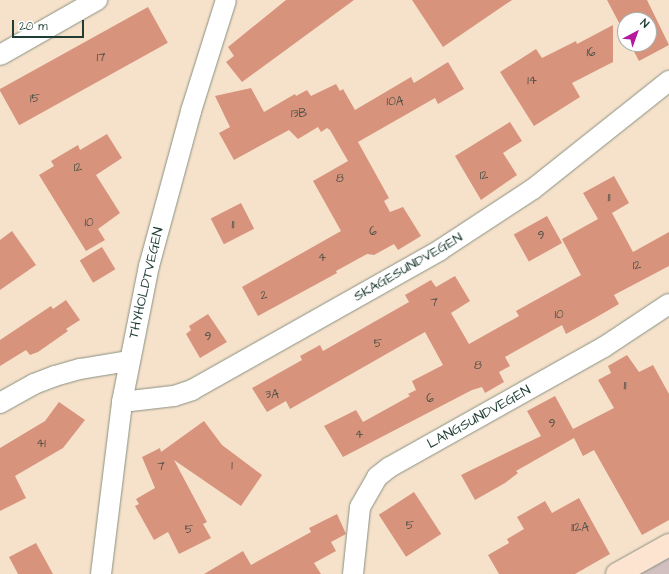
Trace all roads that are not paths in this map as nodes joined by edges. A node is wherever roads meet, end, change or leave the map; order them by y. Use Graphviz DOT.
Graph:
graph roads {
  1 [pos="97,0"];
  2 [pos="226,0"];
  3 [pos="0,55"];
  4 [pos="669,81"];
  5 [pos="669,304"];
  6 [pos="129,362"];
  7 [pos="122,402"];
  8 [pos="0,403"];
  9 [pos="669,545"];
  10 [pos="101,574"];
  11 [pos="353,574"];
  12 [pos="617,574"];
  1 -- 3 [label="street"];
  2 -- 6 [label="street, THYHOLDTVEGEN"];
  4 -- 7 [label="street, SKAGESUNDVEGEN"];
  5 -- 11 [label="street, LANGSUNDVEGEN"];
  6 -- 7 [label="street, THYHOLDTVEGEN"];
  6 -- 8 [label="street"];
  7 -- 10 [label="street, THYHOLDTVEGEN"];
  9 -- 12 [label="street"];
}
